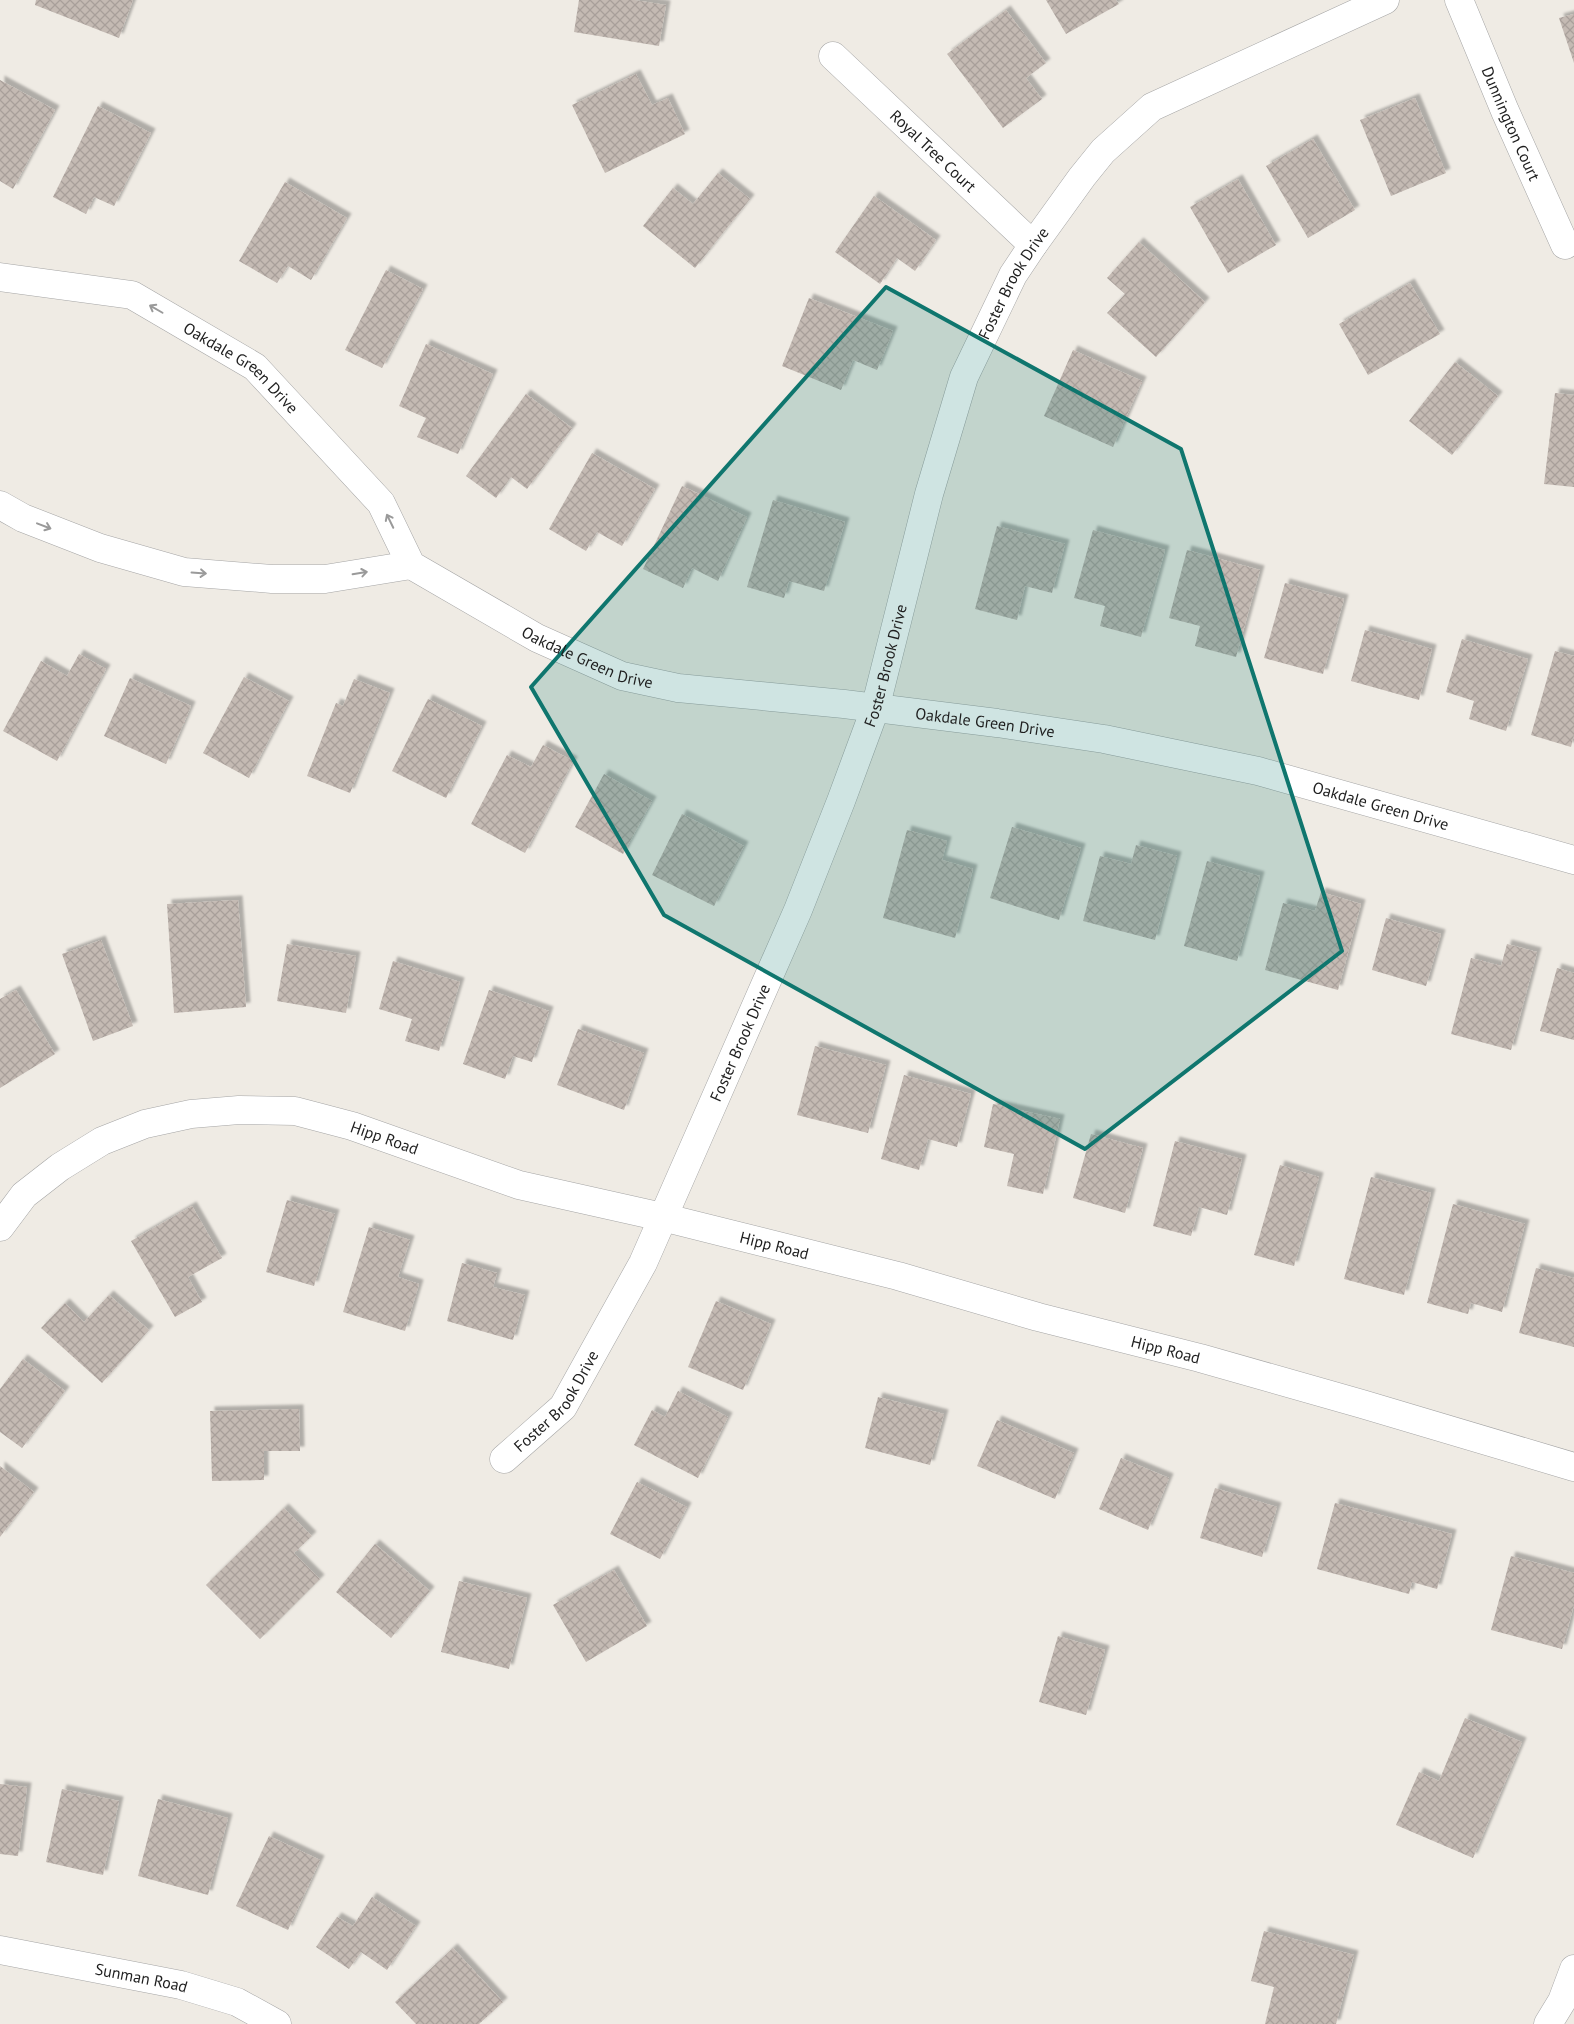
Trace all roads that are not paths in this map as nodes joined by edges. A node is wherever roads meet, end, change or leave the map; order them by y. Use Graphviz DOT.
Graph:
graph roads {
  1 [pos="1385,0"];
  2 [pos="1459,0"];
  3 [pos="833,56"];
  4 [pos="1032,244"];
  5 [pos="1565,245"];
  6 [pos="0,277"];
  7 [pos="0,505"];
  8 [pos="411,564"];
  9 [pos="875,708"];
  10 [pos="1574,860"];
  11 [pos="662,1217"];
  12 [pos="0,1227"];
  13 [pos="504,1459"];
  14 [pos="1574,1467"];
  15 [pos="0,1950"];
  16 [pos="1574,1969"];
  17 [pos="277,2024"];
  18 [pos="1548,2024"];
  1 -- 4 [label="street, Foster Brook Drive"];
  2 -- 5 [label="street, Dunnington Court"];
  3 -- 4 [label="street, Royal Tree Court"];
  4 -- 9 [label="street, Foster Brook Drive"];
  8 -- 6 [label="street, Oakdale Green Drive, one-way"];
  7 -- 8 [label="street, one-way"];
  8 -- 9 [label="street, Oakdale Green Drive"];
  9 -- 10 [label="street, Oakdale Green Drive"];
  9 -- 11 [label="street, Foster Brook Drive"];
  11 -- 12 [label="street, Hipp Road"];
  11 -- 13 [label="street, Foster Brook Drive"];
  11 -- 14 [label="street, Hipp Road"];
  15 -- 17 [label="street, Sunman Road"];
  16 -- 18 [label="street"];
}
